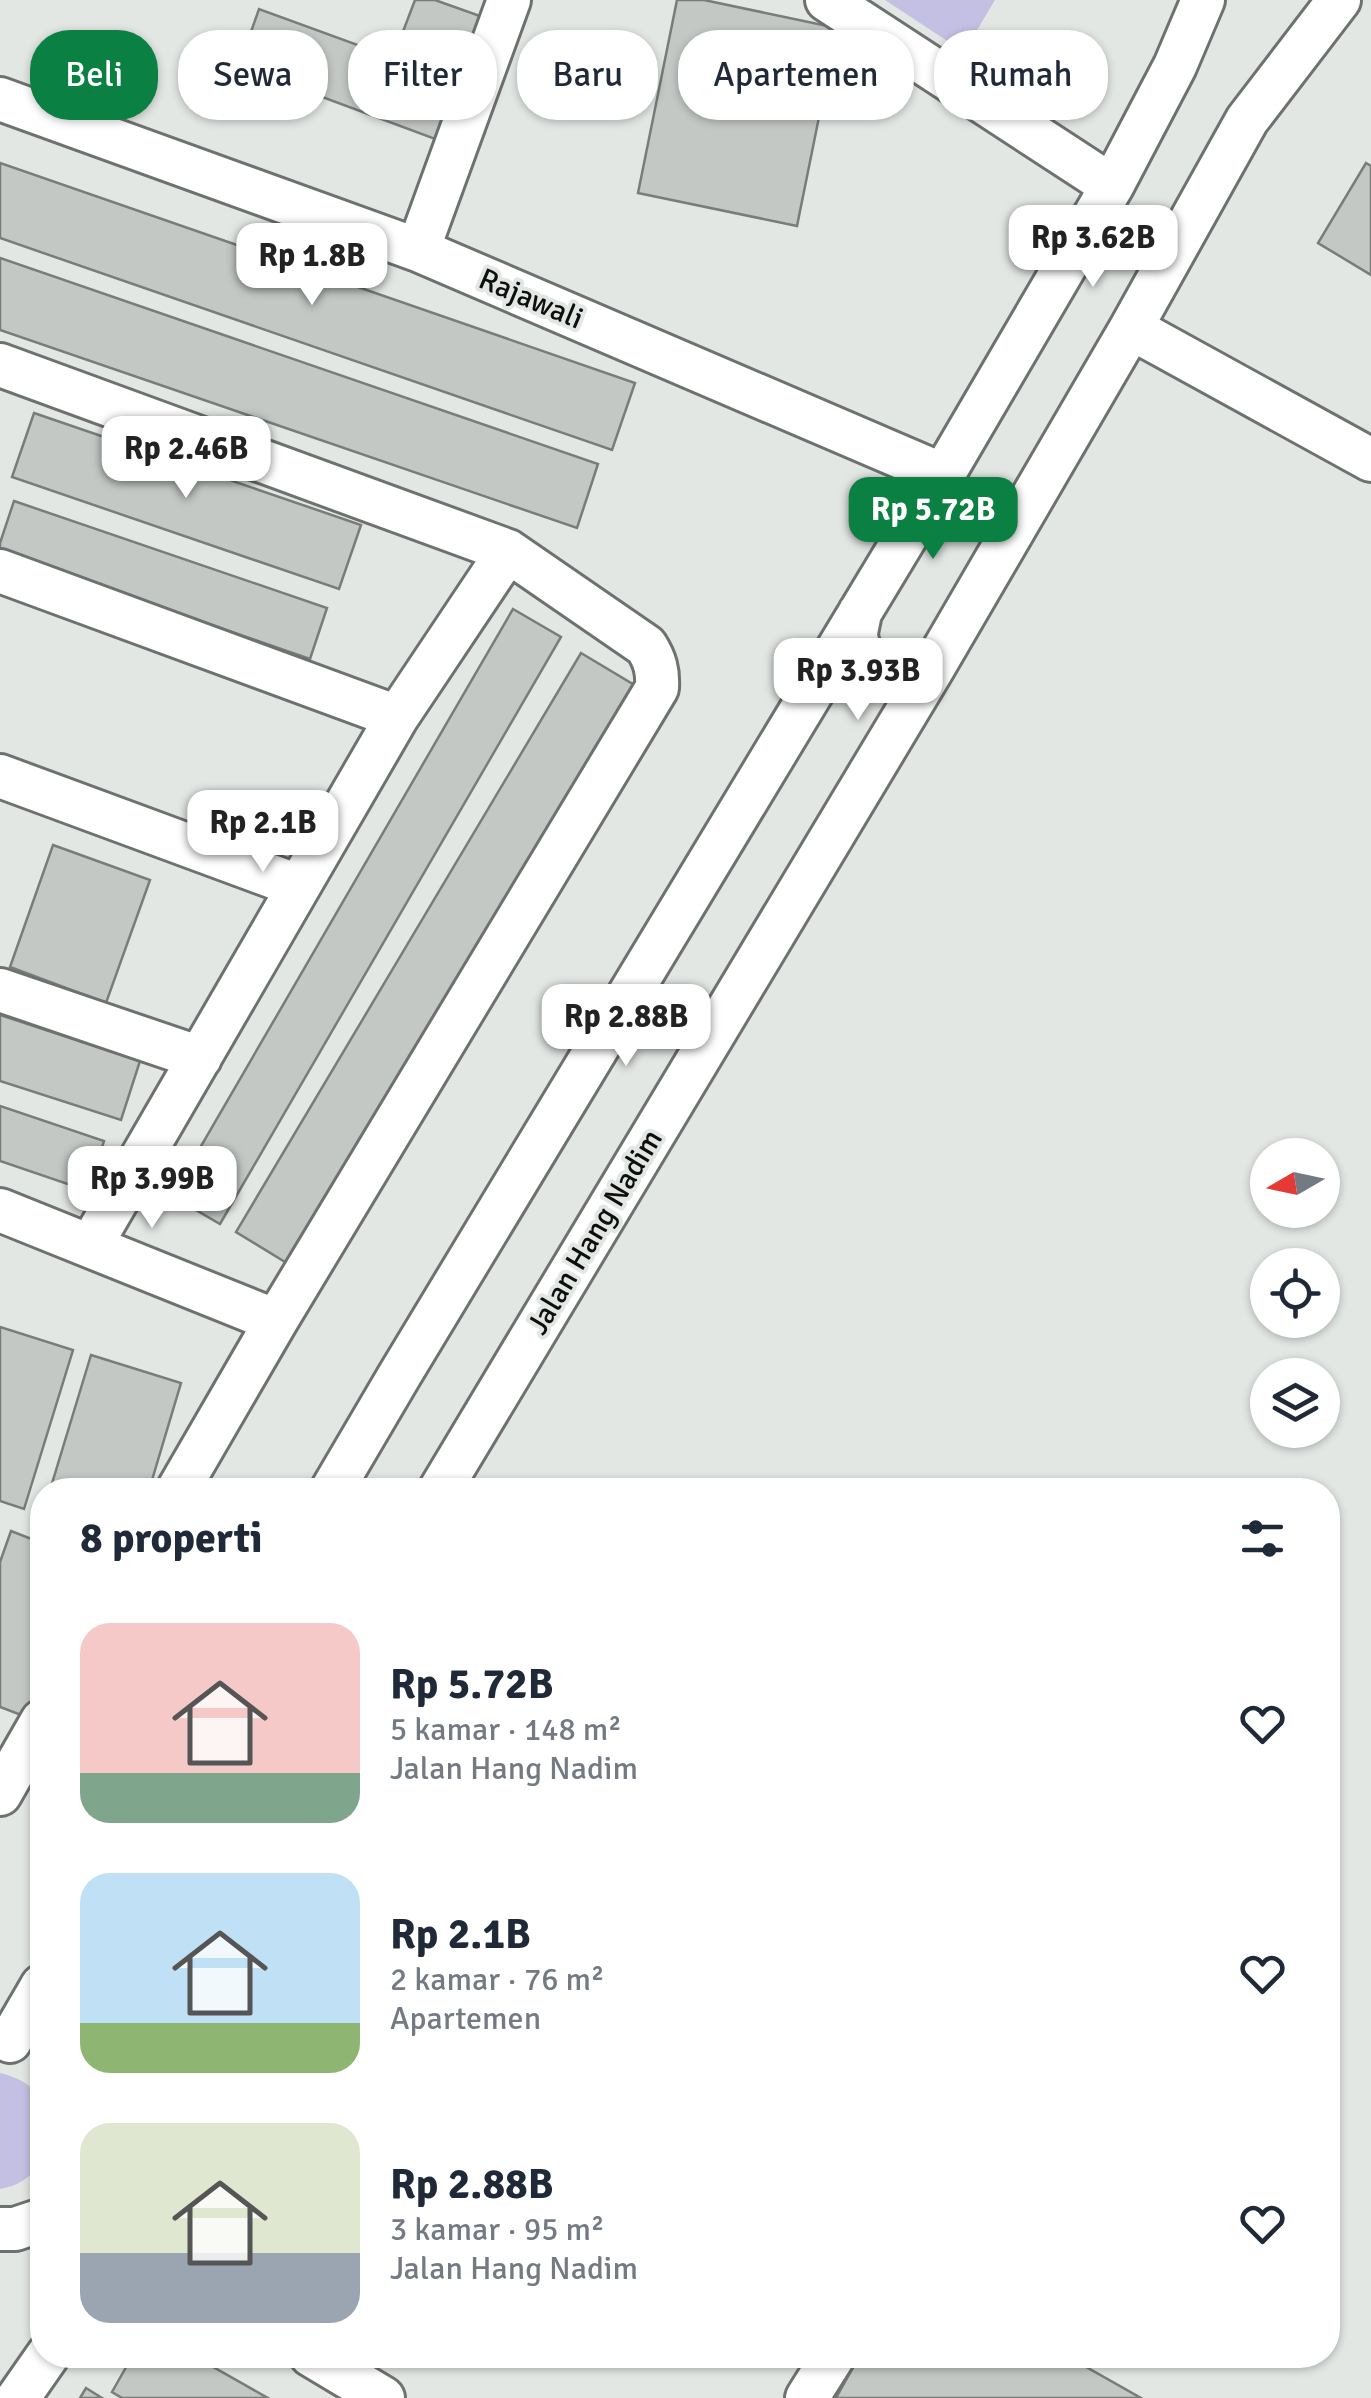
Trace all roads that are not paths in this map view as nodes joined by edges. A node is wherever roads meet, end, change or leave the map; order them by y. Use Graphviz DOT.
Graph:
graph roads {
  1 [pos="509,0"];
  2 [pos="827,0"];
  3 [pos="1204,0"];
  4 [pos="1339,0"];
  5 [pos="0,99"];
  6 [pos="1112,186"];
  7 [pos="418,250"];
  8 [pos="1131,328"];
  9 [pos="0,365"];
  10 [pos="1371,460"];
  11 [pos="943,475"];
  12 [pos="508,550"];
  13 [pos="0,571"];
  14 [pos="860,612"];
  15 [pos="933,668"];
  16 [pos="397,718"];
  17 [pos="0,776"];
  18 [pos="298,886"];
  19 [pos="0,990"];
  20 [pos="200,1058"];
  21 [pos="0,1210"];
  22 [pos="91,1245"];
  23 [pos="276,1321"];
  24 [pos="185,1478"];
  25 [pos="339,1478"];
  26 [pos="447,1478"];
  27 [pos="30,1742"];
  28 [pos="0,1794"];
  29 [pos="30,2016"];
  30 [pos="18,2045"];
  31 [pos="30,2224"];
  32 [pos="0,2229"];
  33 [pos="39,2368"];
  34 [pos="333,2368"];
  35 [pos="826,2368"];
  36 [pos="18,2398"];
  37 [pos="383,2398"];
  38 [pos="807,2398"];
  1 -- 7 [label="street"];
  2 -- 6 [label="street"];
  3 -- 6 [label="street"];
  4 -- 8 [label="street, Jalan Hang Nadim"];
  5 -- 7 [label="street, Rajawali"];
  6 -- 11 [label="street"];
  7 -- 11 [label="street, Rajawali"];
  8 -- 10 [label="street"];
  8 -- 15 [label="street, Jalan Hang Nadim"];
  9 -- 12 [label="street"];
  11 -- 14 [label="street"];
  12 -- 16 [label="street"];
  12 -- 23 [label="street"];
  13 -- 16 [label="street"];
  14 -- 15 [label="street"];
  14 -- 25 [label="street"];
  15 -- 26 [label="street, Jalan Hang Nadim"];
  16 -- 18 [label="street"];
  17 -- 18 [label="street"];
  18 -- 20 [label="street"];
  19 -- 20 [label="street"];
  20 -- 22 [label="street"];
  21 -- 22 [label="street"];
  22 -- 23 [label="street"];
  23 -- 24 [label="street"];
  27 -- 28 [label="street"];
  29 -- 30 [label="street"];
  31 -- 32 [label="street"];
  33 -- 36 [label="street"];
  34 -- 37 [label="street"];
  35 -- 38 [label="street"];
}
